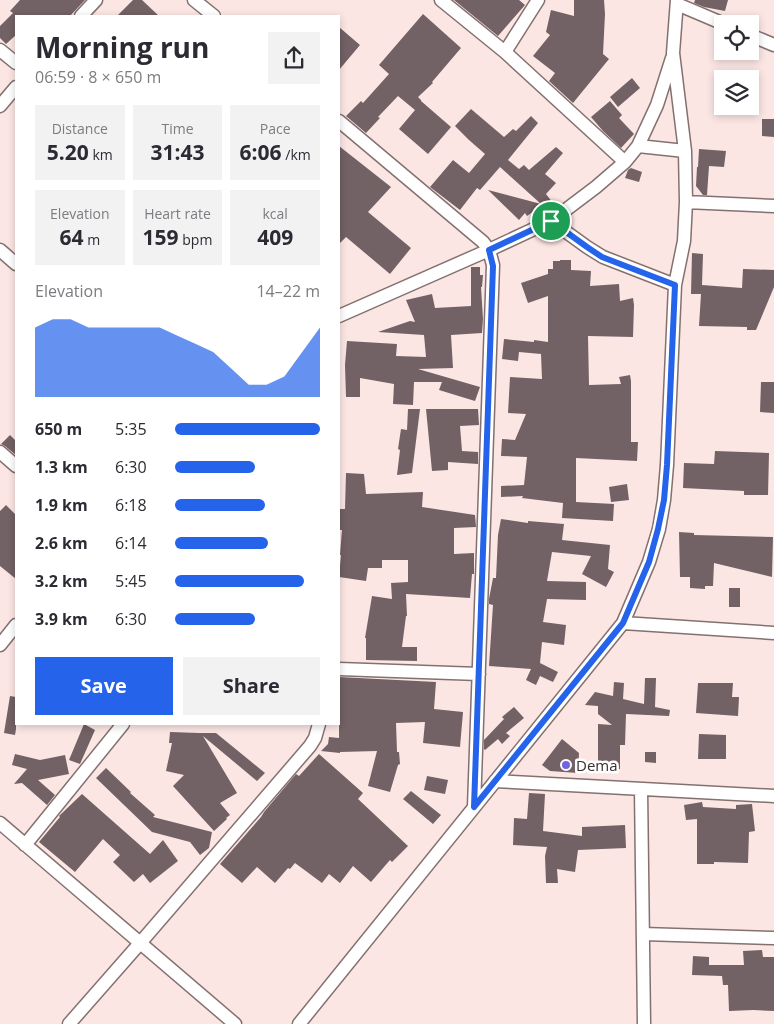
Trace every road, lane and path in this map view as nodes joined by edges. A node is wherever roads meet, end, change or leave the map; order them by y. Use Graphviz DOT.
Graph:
graph roads {
  1 [pos="96,0"];
  2 [pos="194,0"];
  3 [pos="441,0"];
  4 [pos="538,0"];
  5 [pos="677,2"];
  6 [pos="82,15"];
  7 [pos="213,15"];
  8 [pos="714,19"];
  9 [pos="759,39"];
  10 [pos="774,45"];
  11 [pos="0,50"];
  12 [pos="504,52"];
  13 [pos="673,53"];
  14 [pos="15,62"];
  15 [pos="15,88"];
  16 [pos="0,106"];
  17 [pos="340,122"];
  18 [pos="638,146"];
  19 [pos="685,151"];
  20 [pos="625,162"];
  21 [pos="686,202"];
  22 [pos="774,206"];
  23 [pos="551,221"];
  24 [pos="0,250"];
  25 [pos="489,250"];
  26 [pos="15,263"];
  27 [pos="675,285"];
  28 [pos="340,316"];
  29 [pos="0,452"];
  30 [pos="15,465"];
  31 [pos="623,623"];
  32 [pos="15,626"];
  33 [pos="774,633"];
  34 [pos="0,645"];
  35 [pos="340,669"];
  36 [pos="479,674"];
  37 [pos="122,725"];
  38 [pos="319,725"];
  39 [pos="495,781"];
  40 [pos="641,789"];
  41 [pos="774,796"];
  42 [pos="474,807"];
  43 [pos="0,823"];
  44 [pos="25,845"];
  45 [pos="643,934"];
  46 [pos="774,938"];
  47 [pos="141,942"];
  48 [pos="69,1024"];
  49 [pos="236,1024"];
  50 [pos="299,1024"];
  51 [pos="644,1024"];
  1 -- 6 [label="street"];
  2 -- 7 [label="street"];
  3 -- 12 [label="street"];
  4 -- 12 [label="street"];
  5 -- 8 [label="street"];
  5 -- 13 [label="street"];
  9 -- 10 [label="street"];
  11 -- 14 [label="street"];
  12 -- 20 [label="street"];
  13 -- 18 [label="street"];
  13 -- 19 [label="street"];
  15 -- 16 [label="street"];
  17 -- 25 [label="street"];
  18 -- 19 [label="street"];
  18 -- 20 [label="street"];
  19 -- 21 [label="street"];
  20 -- 23 [label="street"];
  21 -- 22 [label="street"];
  21 -- 27 [label="street"];
  23 -- 25 [label="street"];
  23 -- 27 [label="street"];
  24 -- 26 [label="street"];
  25 -- 28 [label="street"];
  25 -- 36 [label="street"];
  27 -- 31 [label="street"];
  29 -- 30 [label="street"];
  31 -- 33 [label="street"];
  31 -- 39 [label="street"];
  32 -- 34 [label="street"];
  35 -- 36 [label="street"];
  36 -- 42 [label="street"];
  37 -- 44 [label="street"];
  38 -- 47 [label="street"];
  39 -- 40 [label="street"];
  39 -- 42 [label="street"];
  40 -- 41 [label="street"];
  40 -- 45 [label="street"];
  42 -- 50 [label="street"];
  43 -- 44 [label="street"];
  44 -- 47 [label="street"];
  45 -- 46 [label="street"];
  45 -- 51 [label="street"];
  47 -- 48 [label="street"];
  47 -- 49 [label="street"];
}
